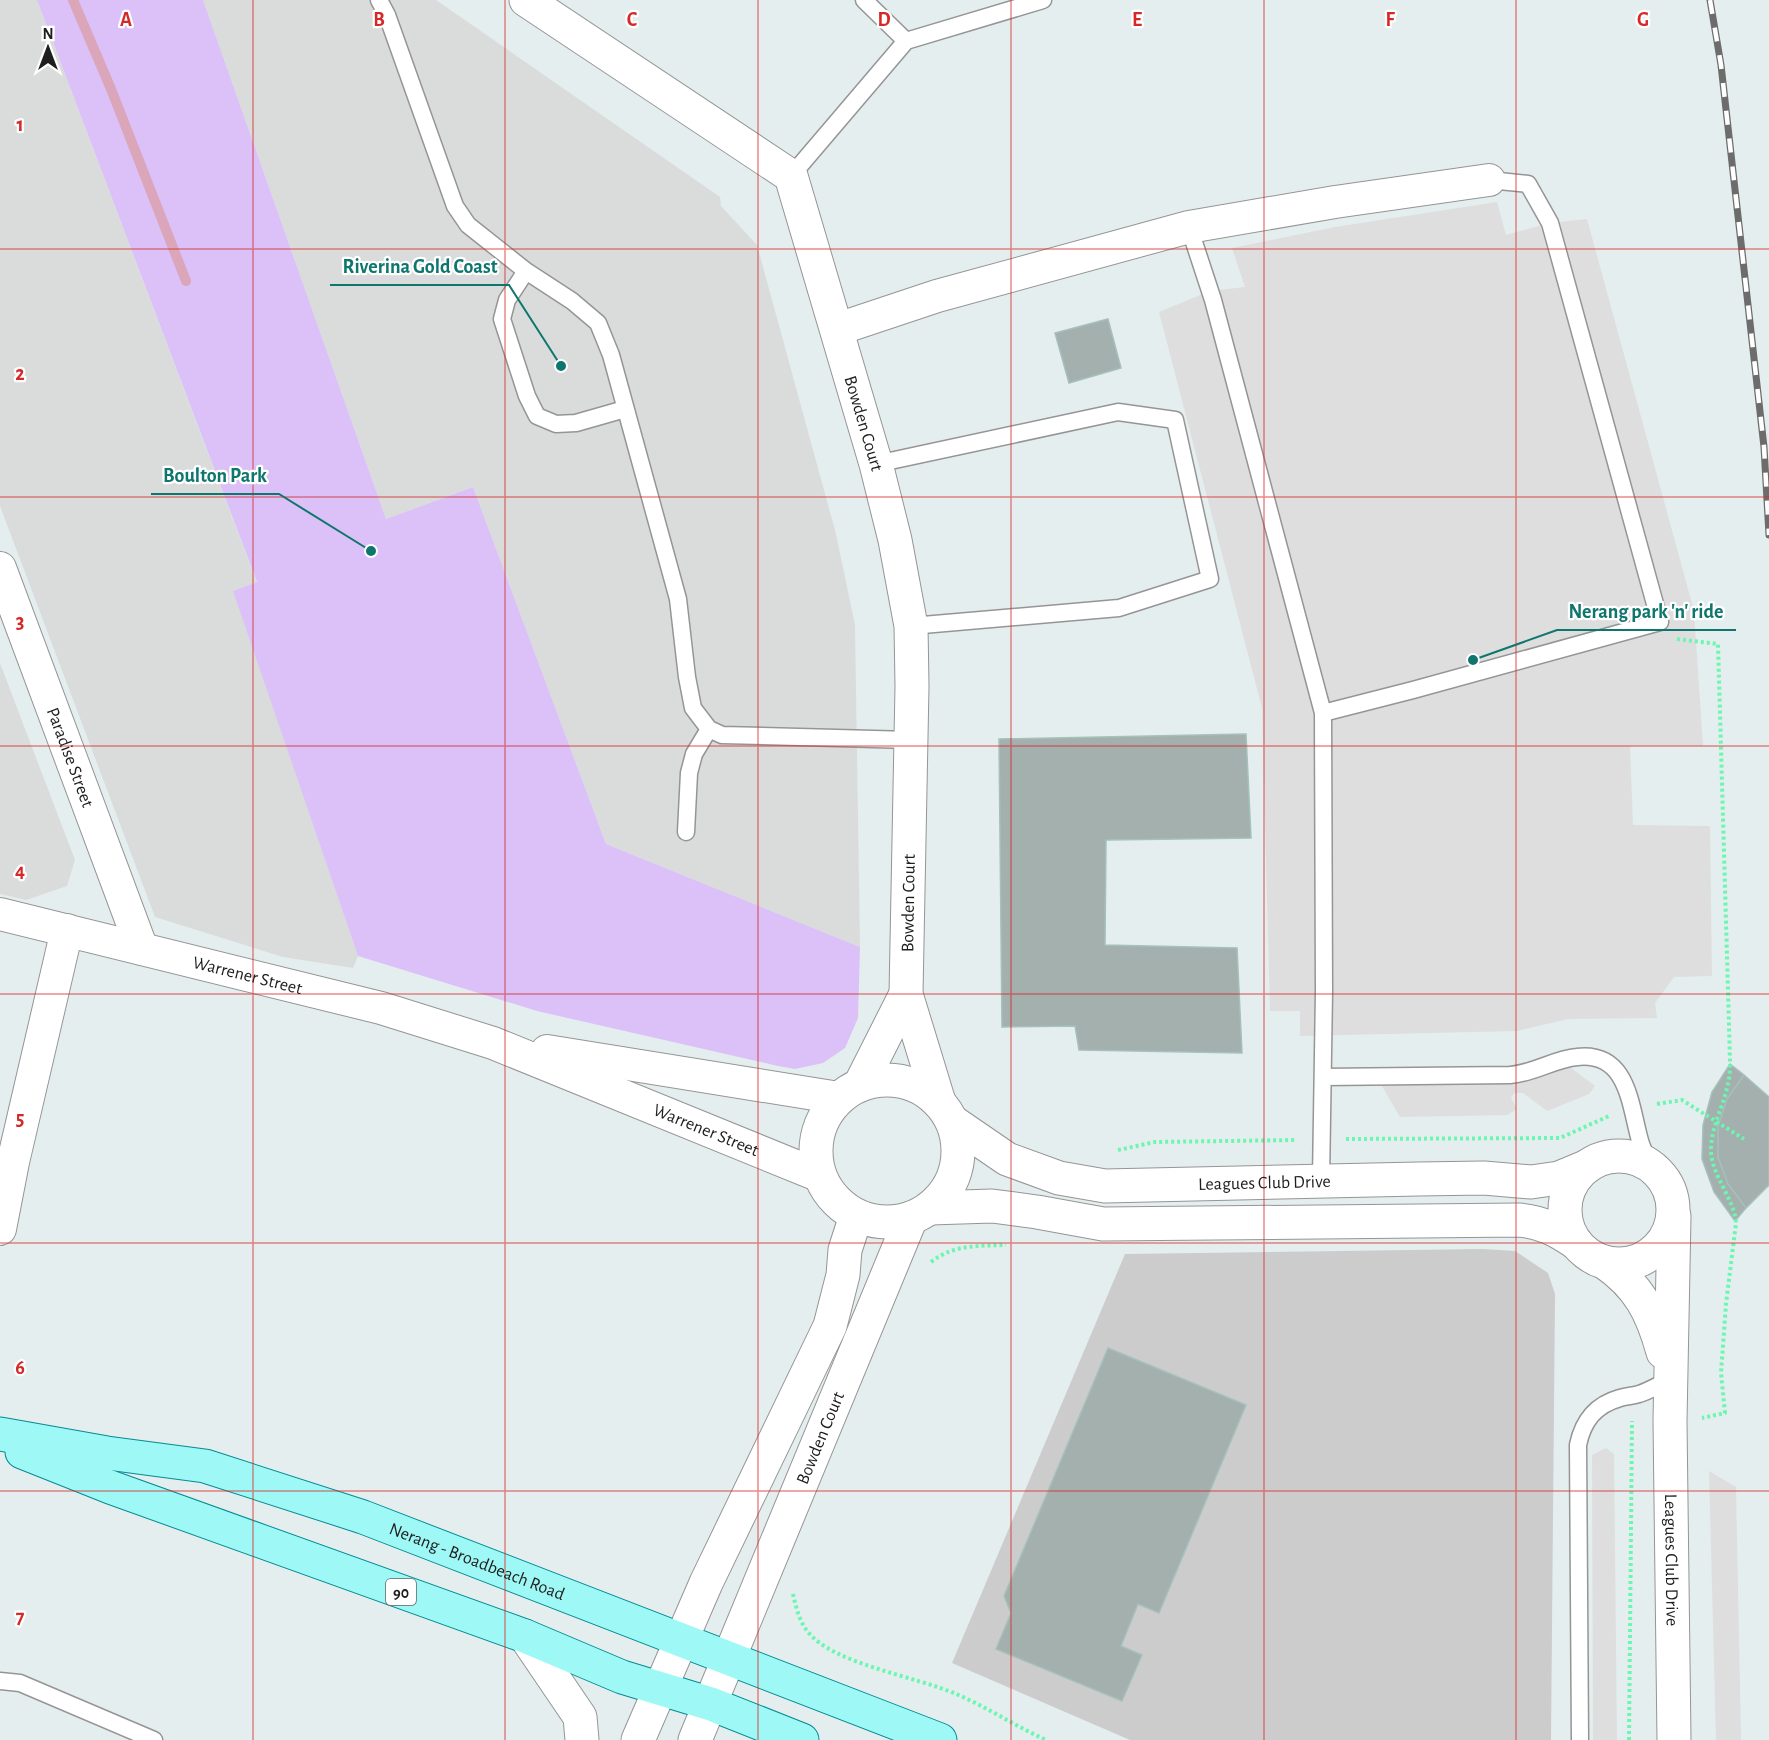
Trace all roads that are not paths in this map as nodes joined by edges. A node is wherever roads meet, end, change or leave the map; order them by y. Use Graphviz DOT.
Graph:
graph roads {
  1 [pos="379,0"];
  2 [pos="526,0"];
  3 [pos="864,0"];
  4 [pos="1043,0"];
  5 [pos="906,41"];
  6 [pos="791,176"];
  7 [pos="1489,180"];
  8 [pos="1189,227"];
  9 [pos="525,272"];
  10 [pos="838,329"];
  11 [pos="625,409"];
  12 [pos="876,464"];
  13 [pos="0,568"];
  14 [pos="911,626"];
  15 [pos="1323,713"];
  16 [pos="709,729"];
  17 [pos="911,740"];
  18 [pos="686,832"];
  19 [pos="0,914"];
  20 [pos="67,930"];
  21 [pos="142,949"];
  22 [pos="906,994"];
  23 [pos="493,1043"];
  24 [pos="1323,1077"];
  25 [pos="849,1091"];
  26 [pos="946,1112"];
  27 [pos="1588,1166"];
  28 [pos="1654,1168"];
  29 [pos="820,1176"];
  30 [pos="1321,1180"];
  31 [pos="921,1213"];
  32 [pos="856,1216"];
  33 [pos="1674,1216"];
  34 [pos="1416,1220"];
  35 [pos="0,1229"];
  36 [pos="1576,1243"];
  37 [pos="1604,1262"];
  38 [pos="1670,1380"];
  39 [pos="0,1434"];
  40 [pos="0,1442"];
  41 [pos="525,1636"];
  42 [pos="682,1639"];
  43 [pos="731,1658"];
  44 [pos="0,1681"];
  45 [pos="662,1689"];
  46 [pos="711,1704"];
  47 [pos="154,1740"];
  48 [pos="582,1740"];
  49 [pos="638,1740"];
  50 [pos="695,1740"];
  51 [pos="802,1740"];
  52 [pos="940,1740"];
  53 [pos="1580,1740"];
  54 [pos="1674,1740"];
  1 -- 9 [label="lane"];
  2 -- 6 [label="street"];
  3 -- 5 [label="lane"];
  4 -- 5 [label="lane"];
  5 -- 6 [label="lane"];
  6 -- 10 [label="street, Bowden Court"];
  7 -- 8 [label="street"];
  7 -- 15 [label="lane"];
  8 -- 10 [label="street"];
  8 -- 15 [label="lane"];
  9 -- 11 [label="lane"];
  9 -- 11 [label="lane"];
  10 -- 12 [label="street, Bowden Court"];
  11 -- 16 [label="lane"];
  12 -- 14 [label="street, Bowden Court"];
  12 -- 14 [label="lane"];
  13 -- 21 [label="street, Paradise Street"];
  14 -- 17 [label="street, Bowden Court"];
  15 -- 24 [label="lane"];
  16 -- 17 [label="lane"];
  16 -- 18 [label="lane"];
  17 -- 22 [label="street, Bowden Court"];
  19 -- 20 [label="street, Warrener Street"];
  20 -- 21 [label="street, Warrener Street"];
  20 -- 35 [label="street"];
  21 -- 23 [label="street, Warrener Street"];
  22 -- 25 [label="street, Bowden Court"];
  22 -- 26 [label="street, Bowden Court"];
  23 -- 25 [label="street, Warrener Street"];
  23 -- 29 [label="street, Warrener Street"];
  24 -- 28 [label="lane"];
  24 -- 30 [label="lane"];
  25 -- 26 [label="street"];
  25 -- 29 [label="street"];
  26 -- 30 [label="street, Leagues Club Drive"];
  26 -- 31 [label="street"];
  27 -- 28 [label="street"];
  27 -- 30 [label="street, Leagues Club Drive"];
  27 -- 36 [label="street"];
  28 -- 33 [label="street"];
  29 -- 32 [label="street"];
  30 -- 34 [label="street"];
  31 -- 32 [label="street"];
  31 -- 34 [label="street"];
  31 -- 43 [label="street, Bowden Court"];
  32 -- 42 [label="street, Bowden Court"];
  33 -- 37 [label="street"];
  33 -- 38 [label="street, Leagues Club Drive"];
  34 -- 36 [label="street"];
  36 -- 37 [label="street"];
  37 -- 38 [label="street, Leagues Club Drive"];
  38 -- 53 [label="lane"];
  38 -- 54 [label="street, Leagues Club Drive"];
  39 -- 42 [label="main road, Nerang - Broadbeach Road"];
  40 -- 41 [label="main road, 90"];
  41 -- 45 [label="main road, 90"];
  41 -- 48 [label="street"];
  42 -- 43 [label="main road, Nerang - Broadbeach Road"];
  42 -- 45 [label="street, Bowden Court"];
  43 -- 46 [label="street, Bowden Court"];
  43 -- 52 [label="main road, Nerang - Broadbeach Road"];
  44 -- 47 [label="lane"];
  45 -- 46 [label="main road, 90"];
  45 -- 49 [label="street, Bowden Court"];
  46 -- 50 [label="street, Bowden Court"];
  46 -- 51 [label="main road, 90"];
}
